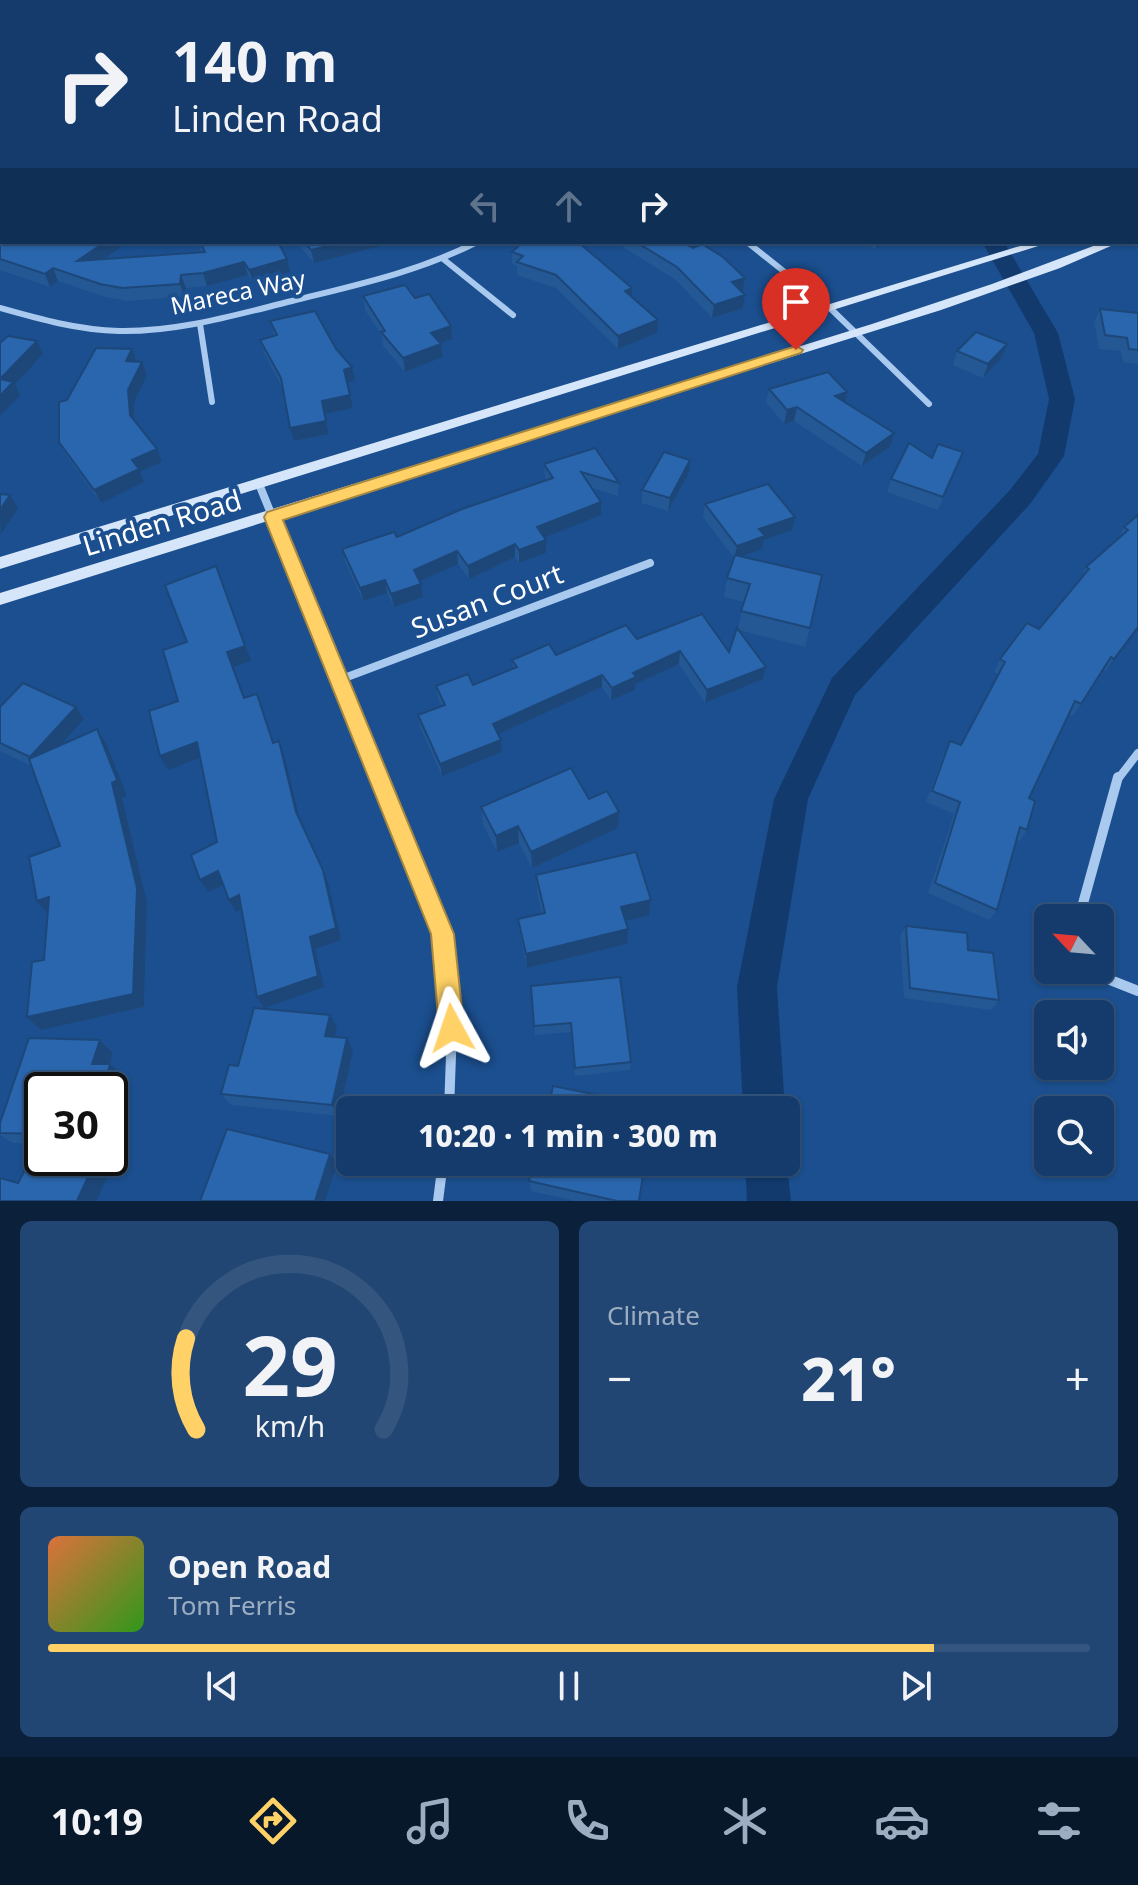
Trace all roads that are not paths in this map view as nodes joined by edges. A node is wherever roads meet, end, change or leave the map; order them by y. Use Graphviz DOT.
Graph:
graph roads {
  1 [pos="473,244"];
  2 [pos="750,244"];
  3 [pos="1039,244"];
  4 [pos="1109,244"];
  5 [pos="442,258"];
  6 [pos="0,308"];
  7 [pos="831,309"];
  8 [pos="513,315"];
  9 [pos="200,324"];
  10 [pos="854,332"];
  11 [pos="212,402"];
  12 [pos="929,404"];
  13 [pos="259,484"];
  14 [pos="273,517"];
  15 [pos="0,563"];
  16 [pos="650,563"];
  17 [pos="0,599"];
  18 [pos="339,680"];
  19 [pos="1138,753"];
  20 [pos="1083,904"];
  21 [pos="1114,981"];
  22 [pos="1138,991"];
  23 [pos="450,1096"];
  24 [pos="441,1176"];
  25 [pos="438,1201"];
  1 -- 5 [label="street, Mareca Way"];
  2 -- 7 [label="street"];
  3 -- 7 [label="street, Linden Road"];
  4 -- 10 [label="street, Linden Road"];
  5 -- 8 [label="street"];
  5 -- 9 [label="street, Mareca Way"];
  6 -- 9 [label="street, Mareca Way"];
  7 -- 10 [label="street"];
  7 -- 13 [label="street, Linden Road"];
  9 -- 11 [label="street"];
  10 -- 12 [label="street"];
  10 -- 14 [label="street, Linden Road"];
  13 -- 14 [label="street"];
  13 -- 15 [label="street, Linden Road"];
  14 -- 17 [label="street, Linden Road"];
  14 -- 18 [label="street"];
  16 -- 18 [label="street, Susan Court"];
  18 -- 23 [label="street"];
  19 -- 20 [label="street"];
  21 -- 22 [label="street"];
  24 -- 25 [label="street"];
}
